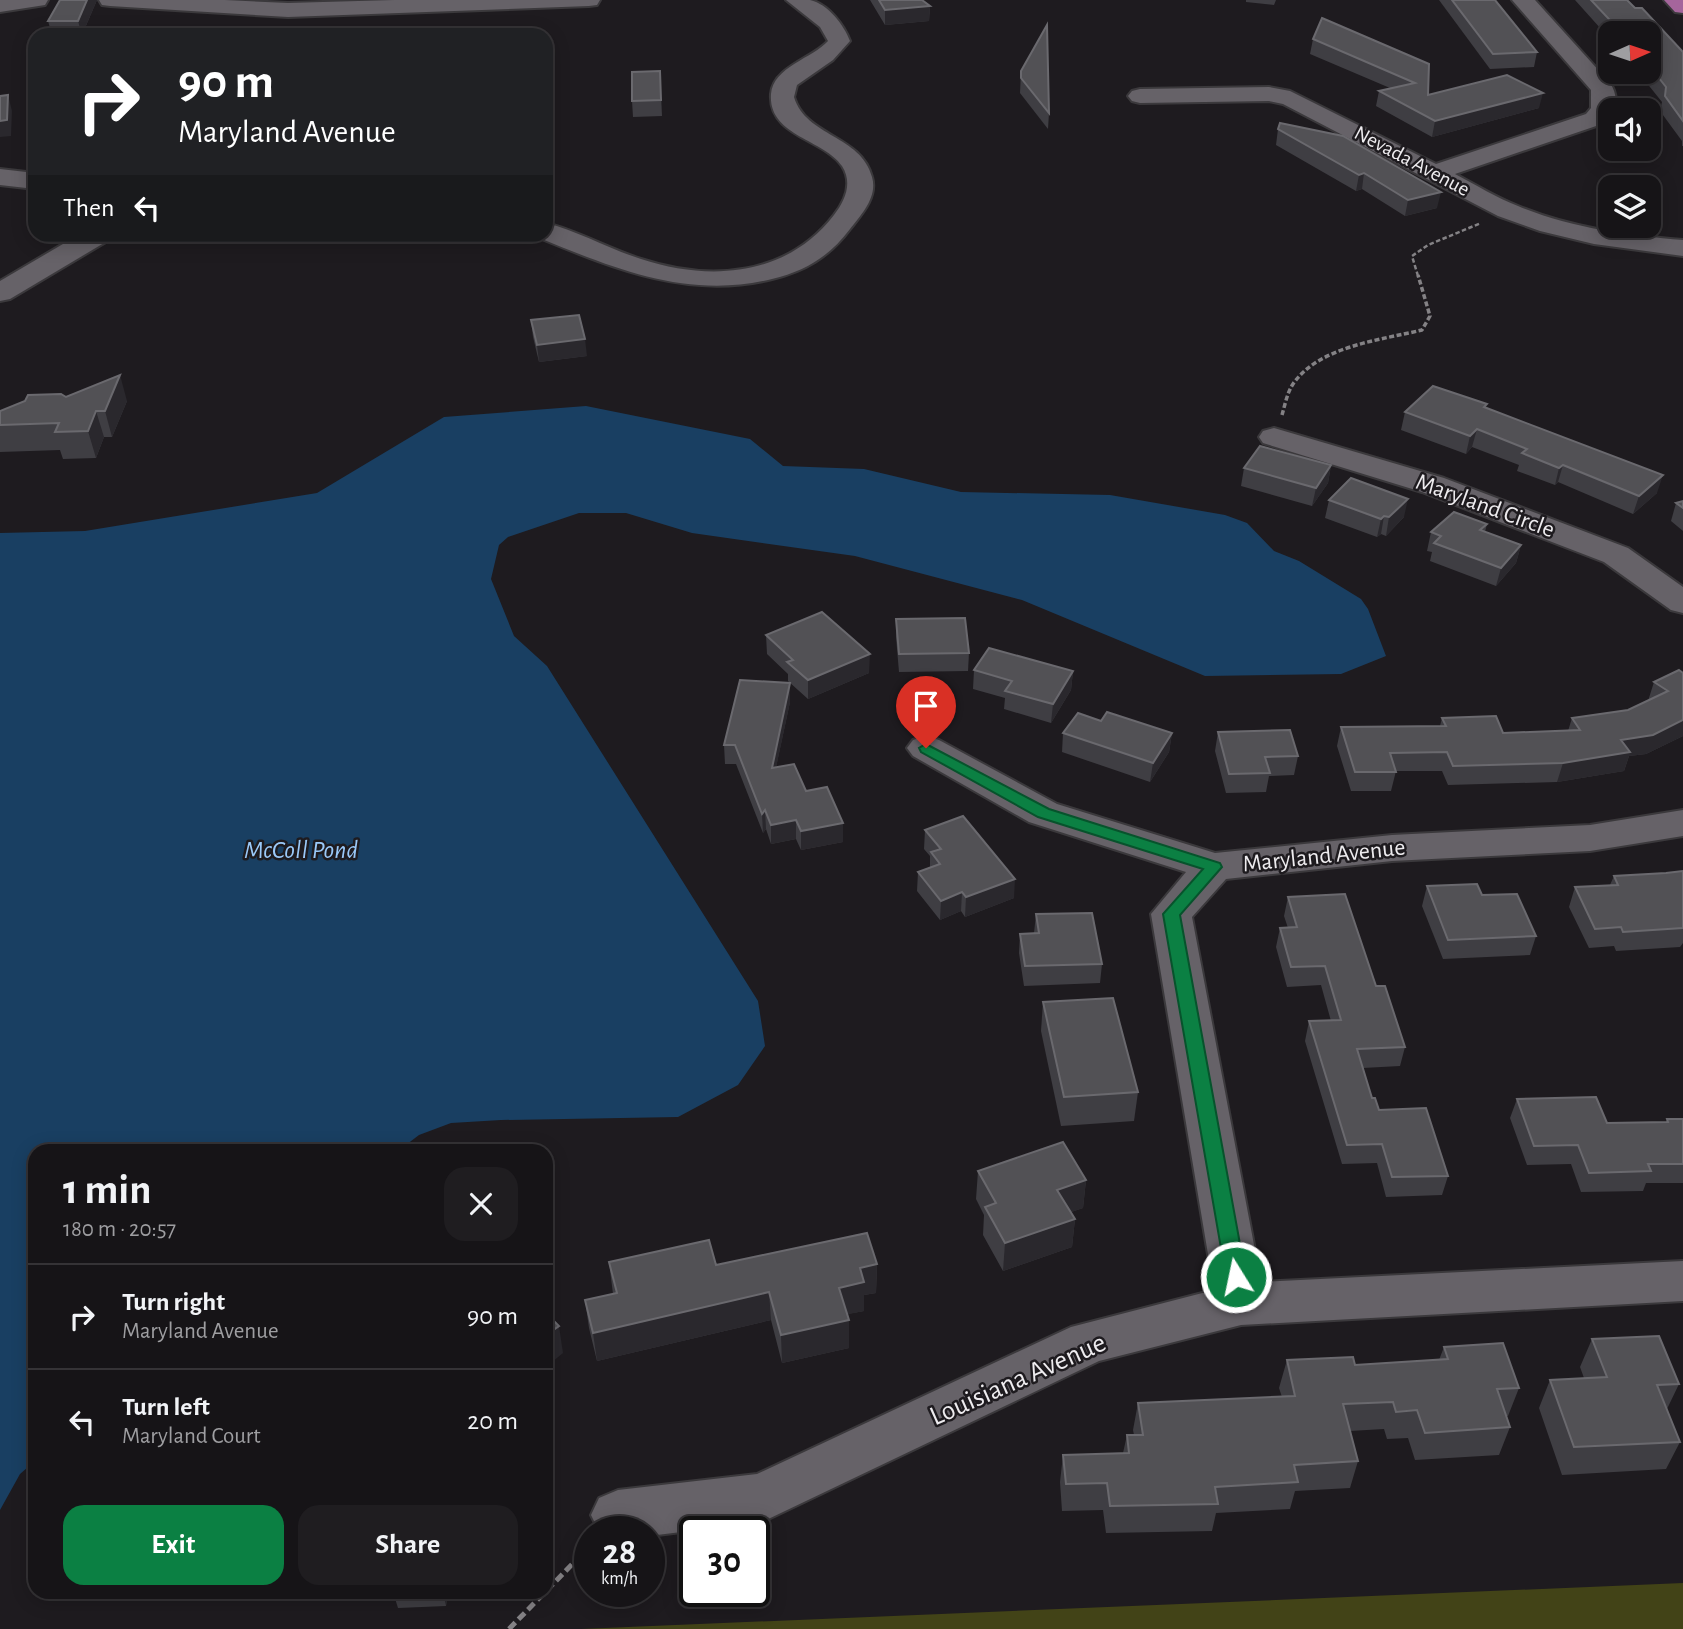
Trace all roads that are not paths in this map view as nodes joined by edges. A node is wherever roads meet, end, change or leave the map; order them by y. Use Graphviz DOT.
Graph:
graph roads {
  1 [pos="37,0"];
  2 [pos="110,0"];
  3 [pos="589,0"];
  4 [pos="797,0"];
  5 [pos="1523,0"];
  6 [pos="1675,0"];
  7 [pos="0,6"];
  8 [pos="1683,7"];
  9 [pos="1140,96"];
  10 [pos="1434,173"];
  11 [pos="0,177"];
  12 [pos="28,180"];
  13 [pos="553,234"];
  14 [pos="86,242"];
  15 [pos="1683,248"];
  16 [pos="0,293"];
  17 [pos="1274,436"];
  18 [pos="1683,603"];
  19 [pos="926,748"];
  20 [pos="1683,823"];
  21 [pos="1214,867"];
  22 [pos="1683,1282"];
  23 [pos="1241,1304"];
  24 [pos="665,1518"];
  1 -- 7 [label="street"];
  2 -- 3 [label="street"];
  4 -- 13 [label="street"];
  5 -- 10 [label="street"];
  6 -- 8 [label="main road"];
  9 -- 10 [label="street, Nevada Avenue"];
  10 -- 15 [label="street, Nevada Avenue"];
  11 -- 12 [label="street"];
  14 -- 16 [label="street"];
  17 -- 18 [label="street, Maryland Circle"];
  19 -- 21 [label="street"];
  20 -- 21 [label="street, Maryland Avenue"];
  21 -- 23 [label="street, Maryland Avenue"];
  22 -- 23 [label="street, Louisiana Avenue"];
  23 -- 24 [label="street, Louisiana Avenue"];
}
